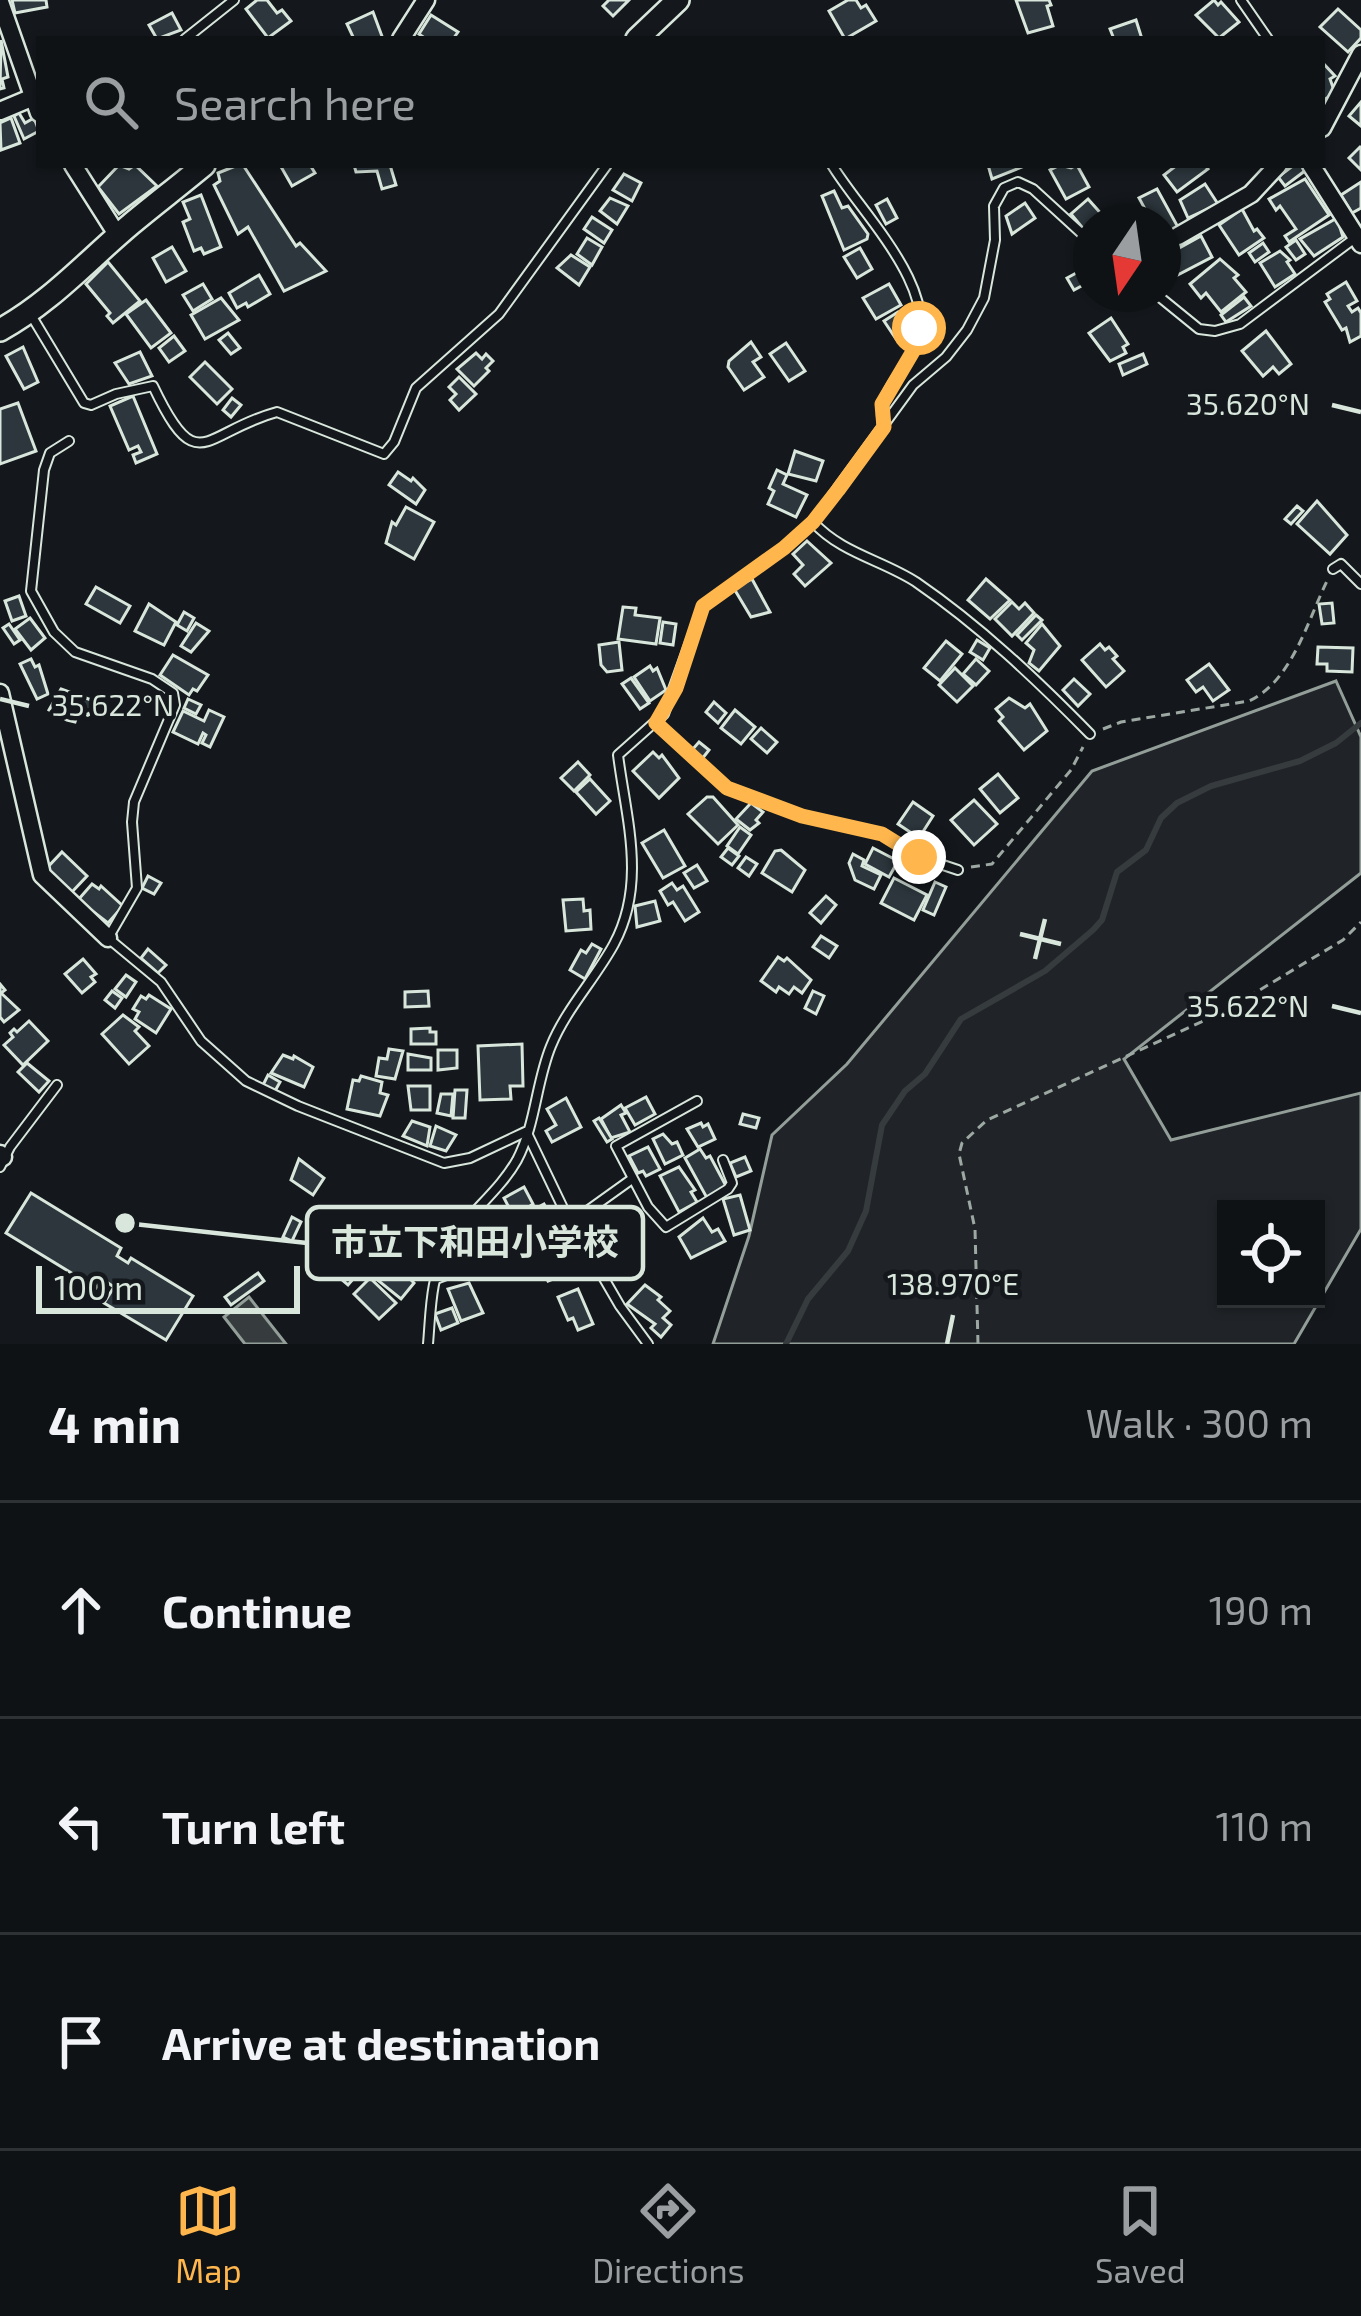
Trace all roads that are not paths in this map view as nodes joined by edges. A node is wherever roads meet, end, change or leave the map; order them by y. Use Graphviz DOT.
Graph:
graph roads {
  1 [pos="234,0"];
  2 [pos="426,0"];
  3 [pos="678,0"];
  4 [pos="1241,0"];
  5 [pos="0,2"];
  6 [pos="189,36"];
  7 [pos="402,36"];
  8 [pos="640,36"];
  9 [pos="1266,36"];
  10 [pos="1361,55"];
  11 [pos="35,106"];
  12 [pos="0,111"];
  13 [pos="1325,121"];
  14 [pos="75,168"];
  15 [pos="200,168"];
  16 [pos="606,168"];
  17 [pos="834,168"];
  18 [pos="1275,168"];
  19 [pos="1313,168"];
  20 [pos="1073,226"];
  21 [pos="1181,234"];
  22 [pos="118,236"];
  23 [pos="1359,241"];
  24 [pos="1178,312"];
  25 [pos="30,313"];
  26 [pos="0,329"];
  27 [pos="884,427"];
  28 [pos="69,440"];
  29 [pos="813,522"];
  30 [pos="1333,569"];
  31 [pos="1361,584"];
  32 [pos="0,693"];
  33 [pos="656,723"];
  34 [pos="1090,734"];
  35 [pos="958,870"];
  36 [pos="108,938"];
  37 [pos="57,1085"];
  38 [pos="698,1101"];
  39 [pos="526,1132"];
  40 [pos="1,1159"];
  41 [pos="723,1160"];
  42 [pos="632,1179"];
  43 [pos="573,1225"];
  44 [pos="435,1280"];
  45 [pos="428,1344"];
  46 [pos="648,1344"];
  1 -- 6 [label="lane"];
  2 -- 7 [label="street"];
  3 -- 8 [label="street"];
  4 -- 9 [label="lane"];
  5 -- 11 [label="street"];
  10 -- 13 [label="street"];
  11 -- 12 [label="street"];
  14 -- 22 [label="street"];
  15 -- 22 [label="street"];
  16 -- 25 [label="lane"];
  17 -- 27 [label="lane"];
  18 -- 21 [label="street"];
  19 -- 23 [label="street"];
  20 -- 27 [label="lane"];
  22 -- 25 [label="street"];
  23 -- 24 [label="lane"];
  25 -- 26 [label="street"];
  27 -- 29 [label="lane"];
  28 -- 36 [label="lane"];
  29 -- 33 [label="lane"];
  29 -- 34 [label="lane"];
  30 -- 31 [label="lane"];
  32 -- 36 [label="street"];
  33 -- 35 [label="lane"];
  33 -- 39 [label="lane"];
  36 -- 39 [label="lane"];
  37 -- 40 [label="lane"];
  38 -- 42 [label="lane"];
  39 -- 43 [label="lane"];
  39 -- 44 [label="lane"];
  41 -- 42 [label="lane"];
  42 -- 43 [label="lane"];
  43 -- 44 [label="lane"];
  43 -- 46 [label="lane"];
  44 -- 45 [label="lane"];
}
